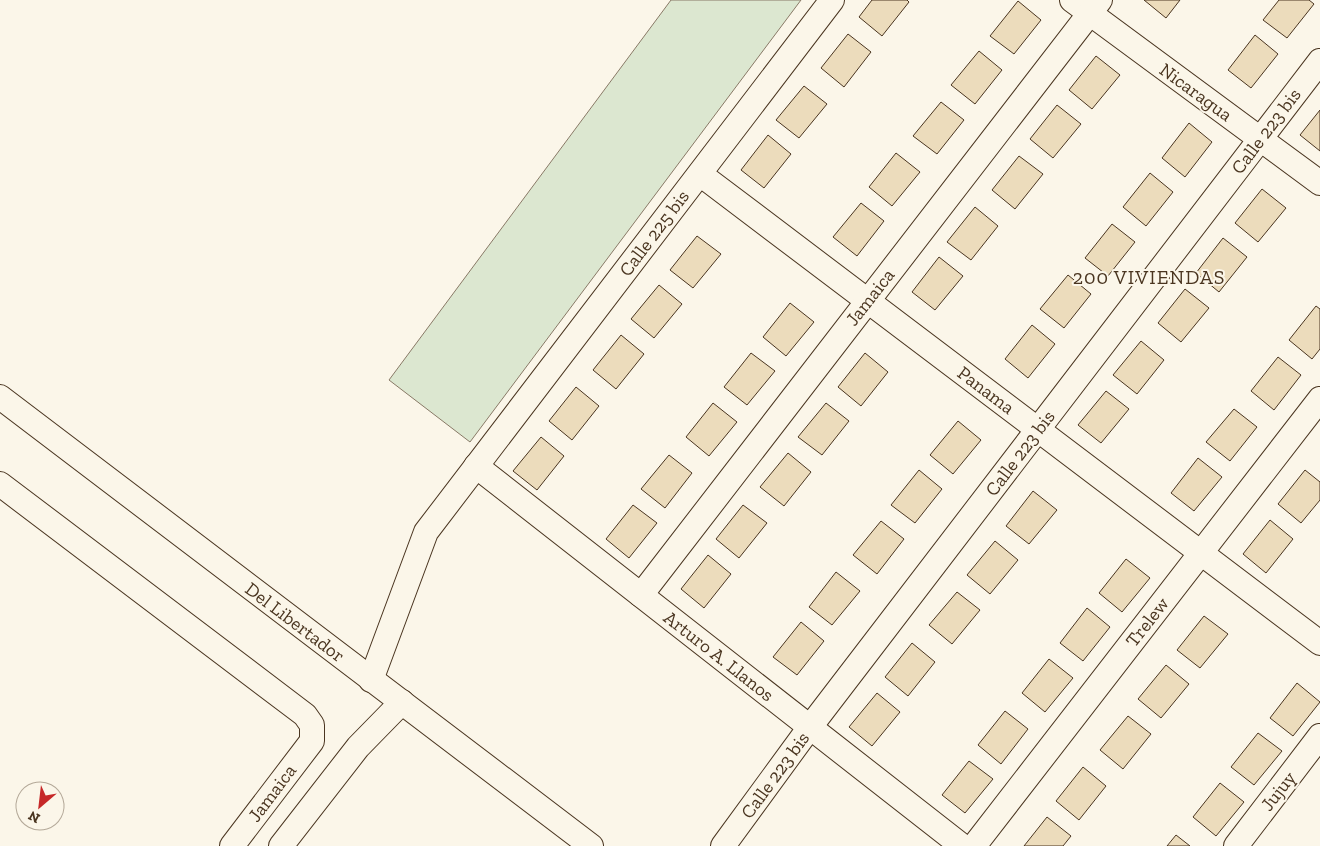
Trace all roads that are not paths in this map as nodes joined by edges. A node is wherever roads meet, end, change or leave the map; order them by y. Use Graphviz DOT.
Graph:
graph roads {
  1 [pos="832,0"];
  2 [pos="1087,4"];
  3 [pos="1320,61"];
  4 [pos="1260,139"];
  5 [pos="700,174"];
  6 [pos="1320,183"];
  7 [pos="868,301"];
  8 [pos="0,397"];
  9 [pos="1320,399"];
  10 [pos="1038,430"];
  11 [pos="476,466"];
  12 [pos="0,484"];
  13 [pos="1201,552"];
  14 [pos="641,595"];
  15 [pos="1320,643"];
  16 [pos="371,680"];
  17 [pos="402,702"];
  18 [pos="810,727"];
  19 [pos="1320,736"];
  20 [pos="232,846"];
  21 [pos="281,846"];
  22 [pos="591,846"];
  23 [pos="723,846"];
  24 [pos="962,846"];
  25 [pos="974,846"];
  26 [pos="1236,846"];
  1 -- 5 [label="street, Calle 225 bis"];
  2 -- 4 [label="street, Nicaragua"];
  2 -- 7 [label="street, Jamaica"];
  3 -- 4 [label="street, Calle 223 bis"];
  4 -- 6 [label="street, Nicaragua"];
  4 -- 10 [label="street, Calle 223 bis"];
  5 -- 7 [label="street, Panama"];
  5 -- 11 [label="street, Calle 225 bis"];
  7 -- 10 [label="street, Panama"];
  7 -- 14 [label="street, Jamaica"];
  8 -- 16 [label="street, Del Libertador"];
  9 -- 13 [label="street, Trelew"];
  10 -- 13 [label="street, Panama"];
  10 -- 18 [label="street, Calle 223 bis"];
  11 -- 14 [label="street, Arturo A. Llanos"];
  11 -- 16 [label="street, Calle 225 bis"];
  12 -- 20 [label="street, Jamaica"];
  13 -- 15 [label="street, Panama"];
  13 -- 25 [label="street, Trelew"];
  14 -- 18 [label="street, Arturo A. Llanos"];
  16 -- 17 [label="street, Del Libertador"];
  17 -- 21 [label="street"];
  17 -- 22 [label="street, Del Libertador"];
  18 -- 23 [label="street, Calle 223 bis"];
  18 -- 24 [label="street, Arturo A. Llanos"];
  19 -- 26 [label="street, Jujuy"];
}
